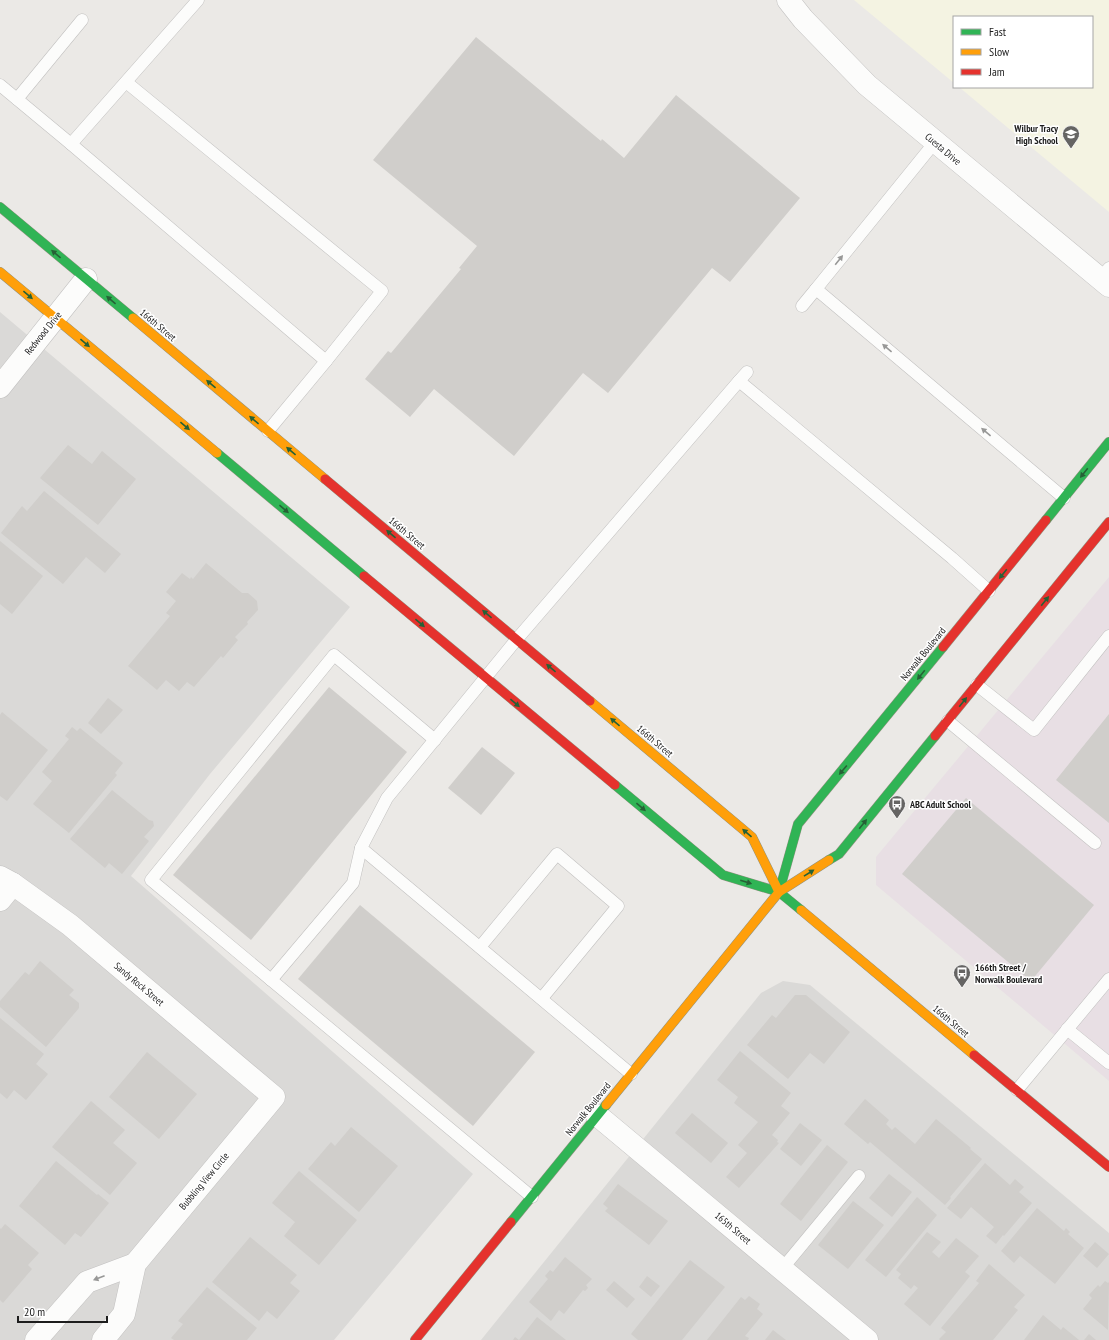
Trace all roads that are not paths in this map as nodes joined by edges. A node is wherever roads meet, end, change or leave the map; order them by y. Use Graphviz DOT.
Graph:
graph roads {
  1 [pos="198,0"];
  2 [pos="788,0"];
  3 [pos="82,20"];
  4 [pos="126,82"];
  5 [pos="0,85"];
  6 [pos="17,99"];
  7 [pos="935,142"];
  8 [pos="71,144"];
  9 [pos="0,207"];
  10 [pos="0,272"];
  11 [pos="1106,278"];
  12 [pos="86,279"];
  13 [pos="816,288"];
  14 [pos="802,306"];
  15 [pos="55,318"];
  16 [pos="326,361"];
  17 [pos="746,372"];
  18 [pos="739,381"];
  19 [pos="0,386"];
  20 [pos="268,431"];
  21 [pos="1109,442"];
  22 [pos="1064,498"];
  23 [pos="1109,522"];
  24 [pos="989,590"];
  25 [pos="1109,636"];
  26 [pos="517,639"];
  27 [pos="486,678"];
  28 [pos="977,685"];
  29 [pos="948,721"];
  30 [pos="435,740"];
  31 [pos="1095,843"];
  32 [pos="361,848"];
  33 [pos="4,887"];
  34 [pos="779,892"];
  35 [pos="480,947"];
  36 [pos="1109,979"];
  37 [pos="271,980"];
  38 [pos="542,998"];
  39 [pos="1067,1029"];
  40 [pos="1109,1063"];
  41 [pos="631,1074"];
  42 [pos="1017,1090"];
  43 [pos="274,1097"];
  44 [pos="597,1115"];
  45 [pos="1109,1167"];
  46 [pos="859,1176"];
  47 [pos="532,1197"];
  48 [pos="135,1264"];
  49 [pos="782,1269"];
  50 [pos="36,1340"];
  51 [pos="103,1340"];
  52 [pos="415,1340"];
  53 [pos="868,1340"];
  1 -- 4 [label="lane"];
  2 -- 7 [label="street, Cuesta Drive"];
  3 -- 6 [label="lane"];
  4 -- 8 [label="lane"];
  4 -- 16 [label="lane"];
  5 -- 6 [label="lane"];
  6 -- 8 [label="lane"];
  7 -- 11 [label="street, Cuesta Drive"];
  13 -- 7 [label="lane, one-way"];
  8 -- 16 [label="lane"];
  12 -- 9 [label="street, 166th Street, one-way"];
  10 -- 15 [label="street, 166th Street, one-way"];
  12 -- 15 [label="street, Redwood Drive"];
  20 -- 12 [label="street, 166th Street, one-way"];
  13 -- 14 [label="lane"];
  22 -- 13 [label="lane, one-way"];
  15 -- 19 [label="street, Redwood Drive"];
  15 -- 27 [label="street, 166th Street, one-way"];
  16 -- 20 [label="lane"];
  17 -- 18 [label="lane"];
  18 -- 24 [label="lane"];
  18 -- 26 [label="lane"];
  26 -- 20 [label="street, 166th Street, one-way"];
  21 -- 22 [label="street, Norwalk Boulevard, one-way"];
  22 -- 24 [label="street, Norwalk Boulevard, one-way"];
  28 -- 23 [label="street, Norwalk Boulevard, one-way"];
  24 -- 34 [label="street, Norwalk Boulevard, one-way"];
  25 -- 28 [label="lane"];
  26 -- 27 [label="lane"];
  34 -- 26 [label="street, 166th Street, one-way"];
  27 -- 30 [label="lane"];
  27 -- 34 [label="street, 166th Street, one-way"];
  29 -- 28 [label="street, Norwalk Boulevard, one-way"];
  29 -- 31 [label="lane"];
  34 -- 29 [label="street, Norwalk Boulevard, one-way"];
  30 -- 32 [label="lane"];
  30 -- 37 [label="lane"];
  32 -- 35 [label="lane"];
  32 -- 37 [label="lane"];
  33 -- 43 [label="street, Sandy Rock Street"];
  34 -- 41 [label="street, Norwalk Boulevard"];
  34 -- 42 [label="street, 166th Street"];
  35 -- 38 [label="lane"];
  35 -- 38 [label="lane"];
  36 -- 39 [label="lane"];
  37 -- 47 [label="lane"];
  38 -- 41 [label="lane"];
  39 -- 40 [label="lane"];
  39 -- 42 [label="lane"];
  41 -- 44 [label="street, Norwalk Boulevard"];
  42 -- 45 [label="street, 166th Street"];
  43 -- 48 [label="street, Bubbling View Circle"];
  44 -- 47 [label="street, Norwalk Boulevard"];
  44 -- 49 [label="street, 165th Street"];
  46 -- 49 [label="lane"];
  47 -- 52 [label="street, Norwalk Boulevard"];
  48 -- 50 [label="street, Bubbling View Circle, one-way"];
  48 -- 51 [label="street, Bubbling View Circle"];
  49 -- 53 [label="street, 165th Street"];
}
